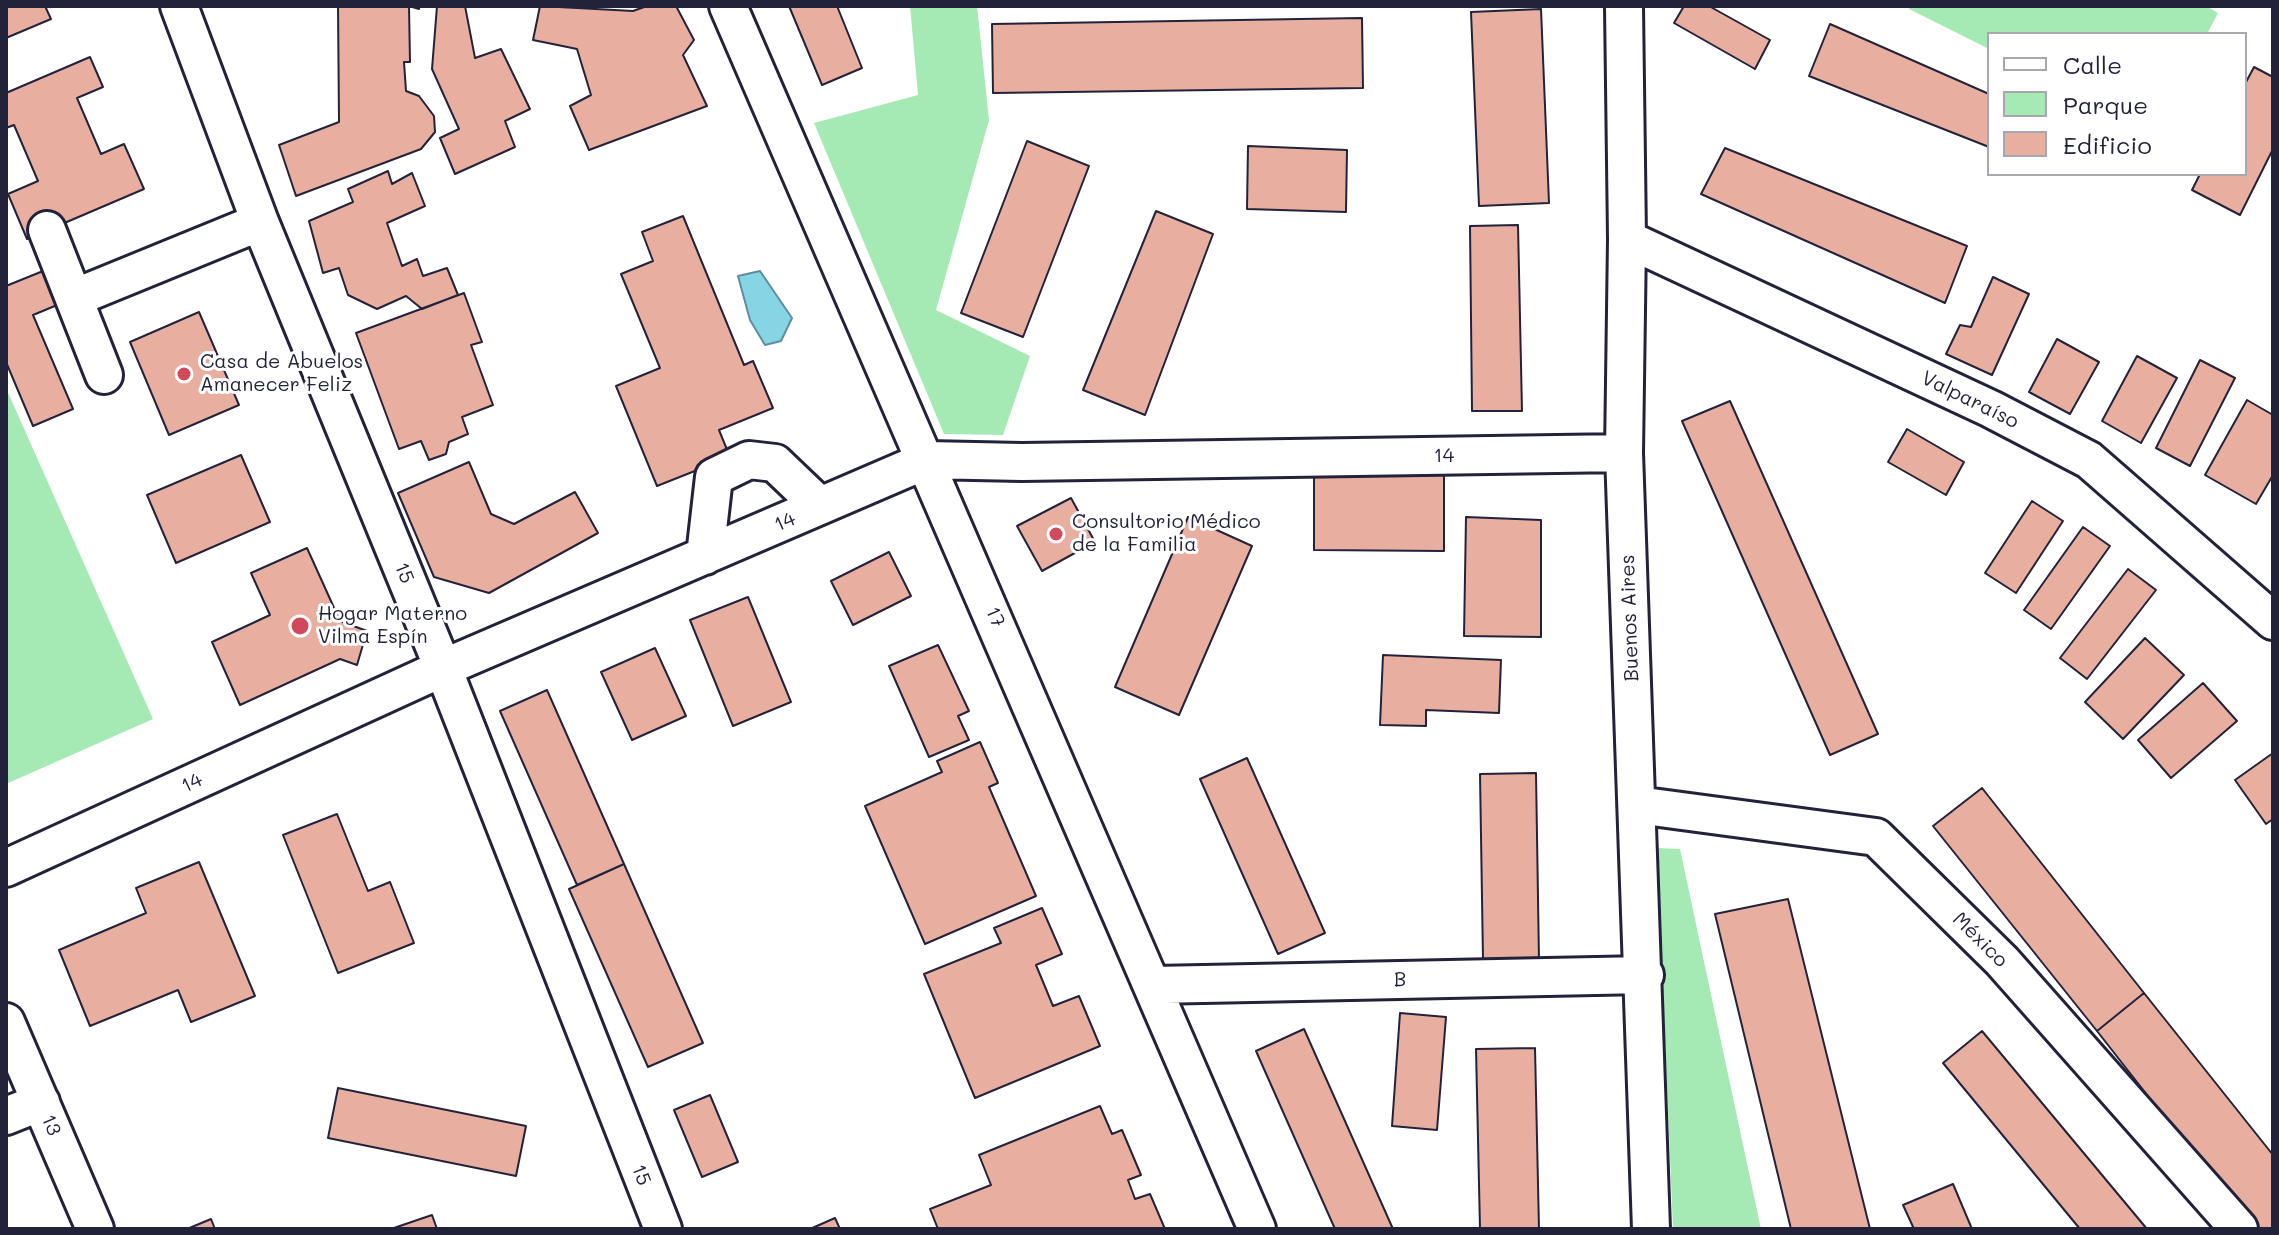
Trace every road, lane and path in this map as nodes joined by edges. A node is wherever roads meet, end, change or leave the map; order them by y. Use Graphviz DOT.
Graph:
graph roads {
  1 [pos="179,6"];
  2 [pos="728,6"];
  3 [pos="1624,6"];
  4 [pos="260,222"];
  5 [pos="47,230"];
  6 [pos="1627,239"];
  7 [pos="74,298"];
  8 [pos="104,375"];
  9 [pos="1624,453"];
  10 [pos="927,460"];
  11 [pos="820,506"];
  12 [pos="705,556"];
  13 [pos="2273,621"];
  14 [pos="443,668"];
  15 [pos="1637,805"];
  16 [pos="6,868"];
  17 [pos="1645,975"];
  18 [pos="1154,985"];
  19 [pos="6,1022"];
  20 [pos="41,1102"];
  21 [pos="6,1116"];
  22 [pos="95,1229"];
  23 [pos="663,1229"];
  24 [pos="1257,1229"];
  25 [pos="1651,1229"];
  26 [pos="2239,1229"];
  1 -- 4 [label="street, 15"];
  2 -- 10 [label="street, 17"];
  3 -- 6 [label="street, Buenos Aires"];
  4 -- 7 [label="street"];
  4 -- 14 [label="street, 15"];
  5 -- 7 [label="street"];
  6 -- 9 [label="street, Buenos Aires"];
  6 -- 13 [label="street, Valparaíso"];
  7 -- 8 [label="street"];
  9 -- 10 [label="street, 14"];
  9 -- 15 [label="street, Buenos Aires"];
  10 -- 11 [label="street, 14"];
  10 -- 18 [label="street, 17"];
  11 -- 12 [label="street, 14"];
  11 -- 12 [label="street"];
  12 -- 14 [label="street, 14"];
  14 -- 16 [label="street, 14"];
  14 -- 23 [label="street, 15"];
  15 -- 17 [label="street, Buenos Aires"];
  15 -- 26 [label="street, México"];
  17 -- 18 [label="street, B"];
  17 -- 25 [label="street, Buenos Aires"];
  18 -- 24 [label="street, 17"];
  19 -- 20 [label="street, 13"];
  20 -- 21 [label="street"];
  20 -- 22 [label="street, 13"];
}
